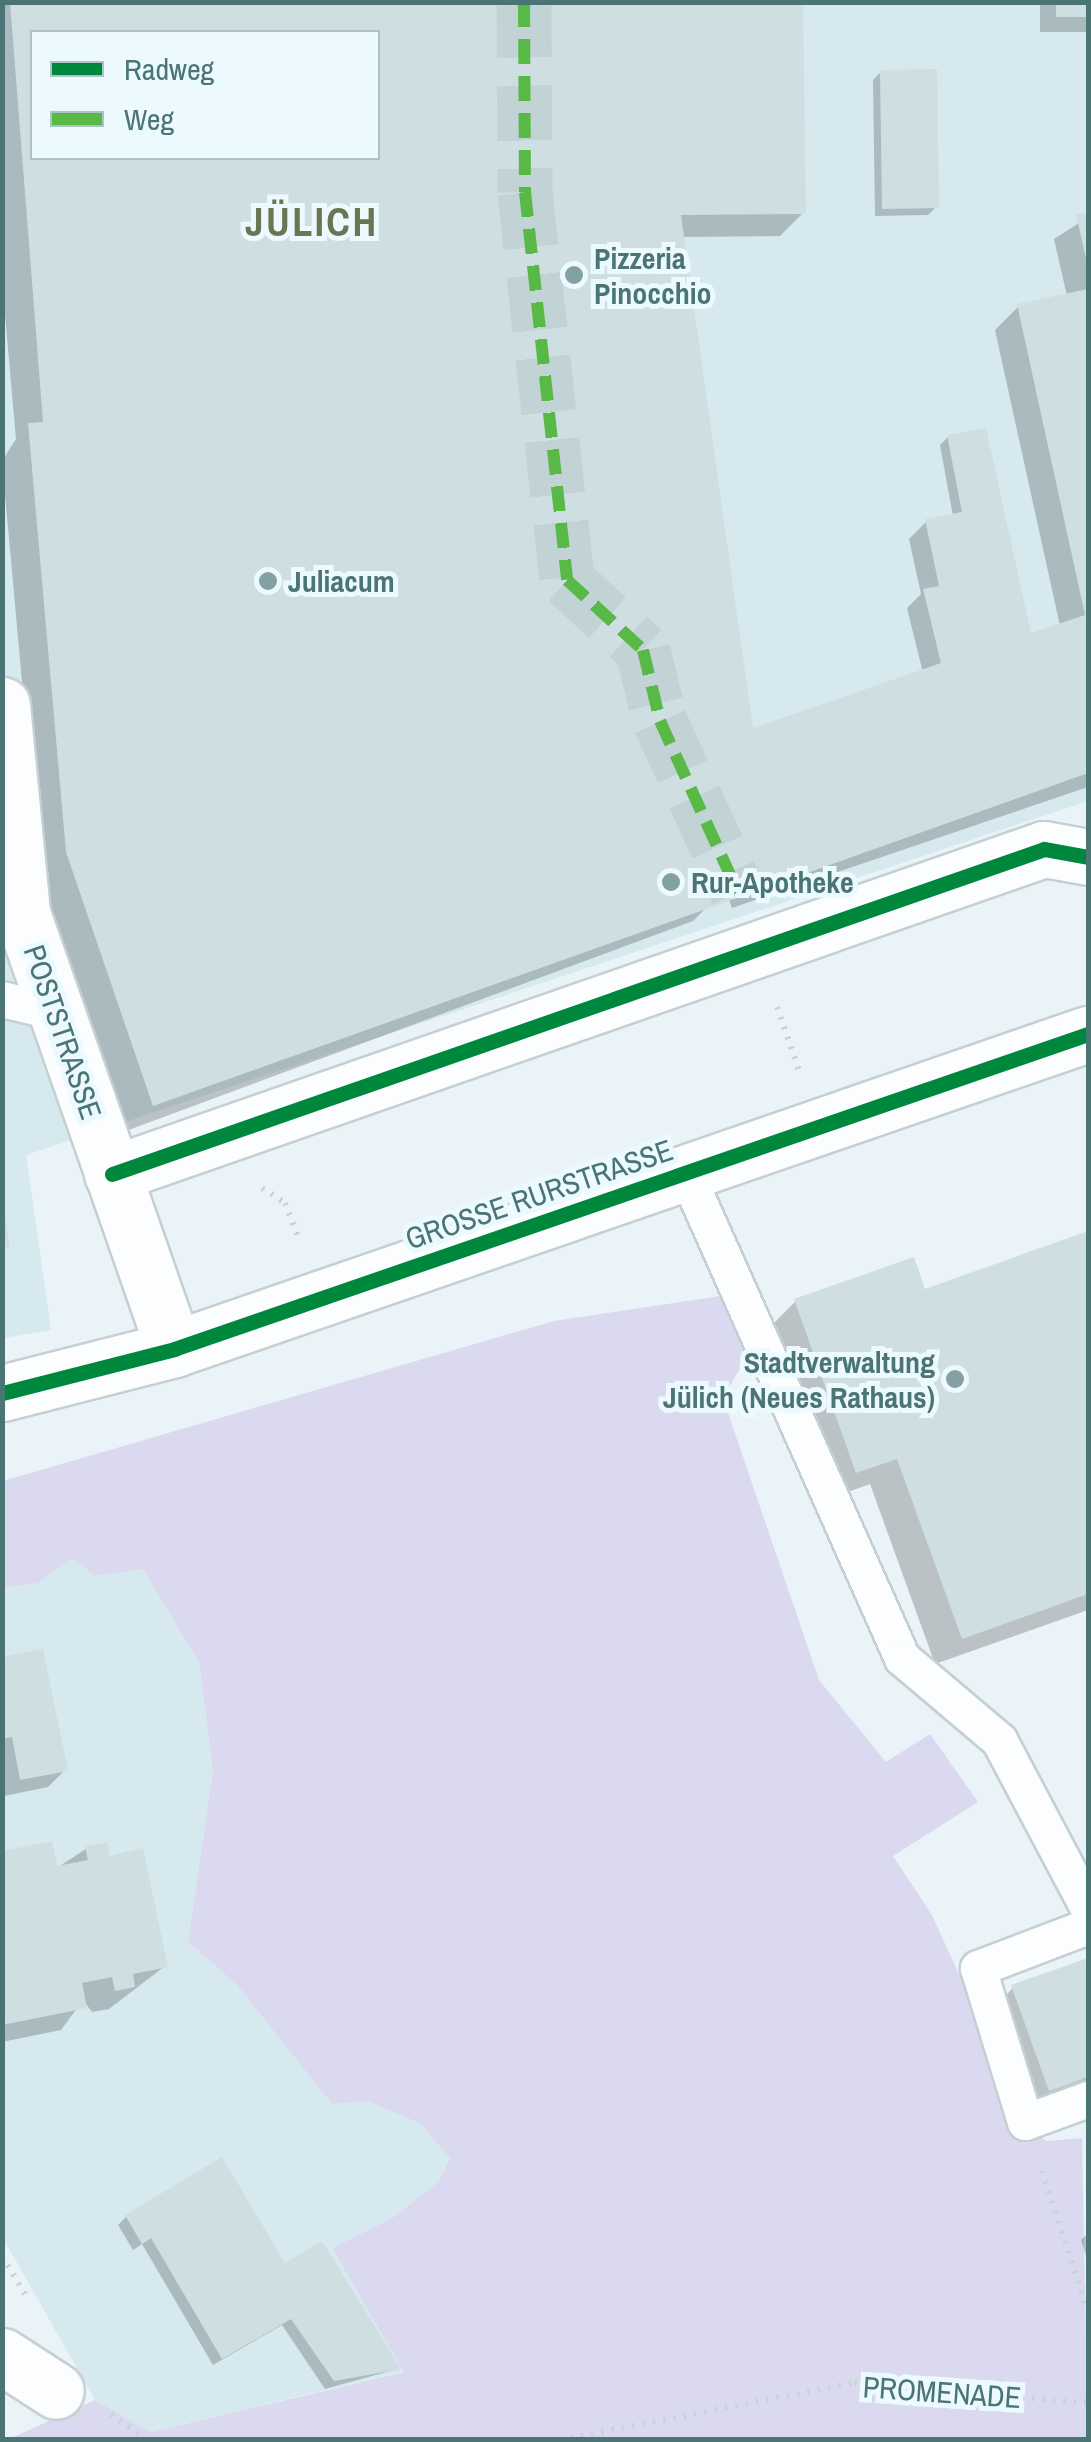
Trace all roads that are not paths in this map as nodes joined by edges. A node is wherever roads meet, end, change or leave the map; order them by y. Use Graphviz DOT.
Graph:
graph roads {
  1 [pos="2,705"];
  2 [pos="1088,856"];
  3 [pos="2,999"];
  4 [pos="56,1012"];
  5 [pos="1088,1034"];
  6 [pos="686,1173"];
  7 [pos="112,1174"];
  8 [pos="174,1349"];
  9 [pos="2,1393"];
  10 [pos="1088,1908"];
  11 [pos="1088,1926"];
  12 [pos="1088,2099"];
  13 [pos="2,2356"];
  14 [pos="56,2391"];
  1 -- 4 [label="street, POSTSTRASSE"];
  2 -- 7 [label="street"];
  3 -- 4 [label="lane"];
  4 -- 7 [label="street, POSTSTRASSE"];
  5 -- 6 [label="street, GROSSE RURSTRASSE"];
  6 -- 8 [label="street, GROSSE RURSTRASSE"];
  6 -- 10 [label="lane"];
  7 -- 8 [label="street, POSTSTRASSE"];
  8 -- 9 [label="street, GROSSE RURSTRASSE"];
  11 -- 12 [label="lane"];
  13 -- 14 [label="street"];
}
